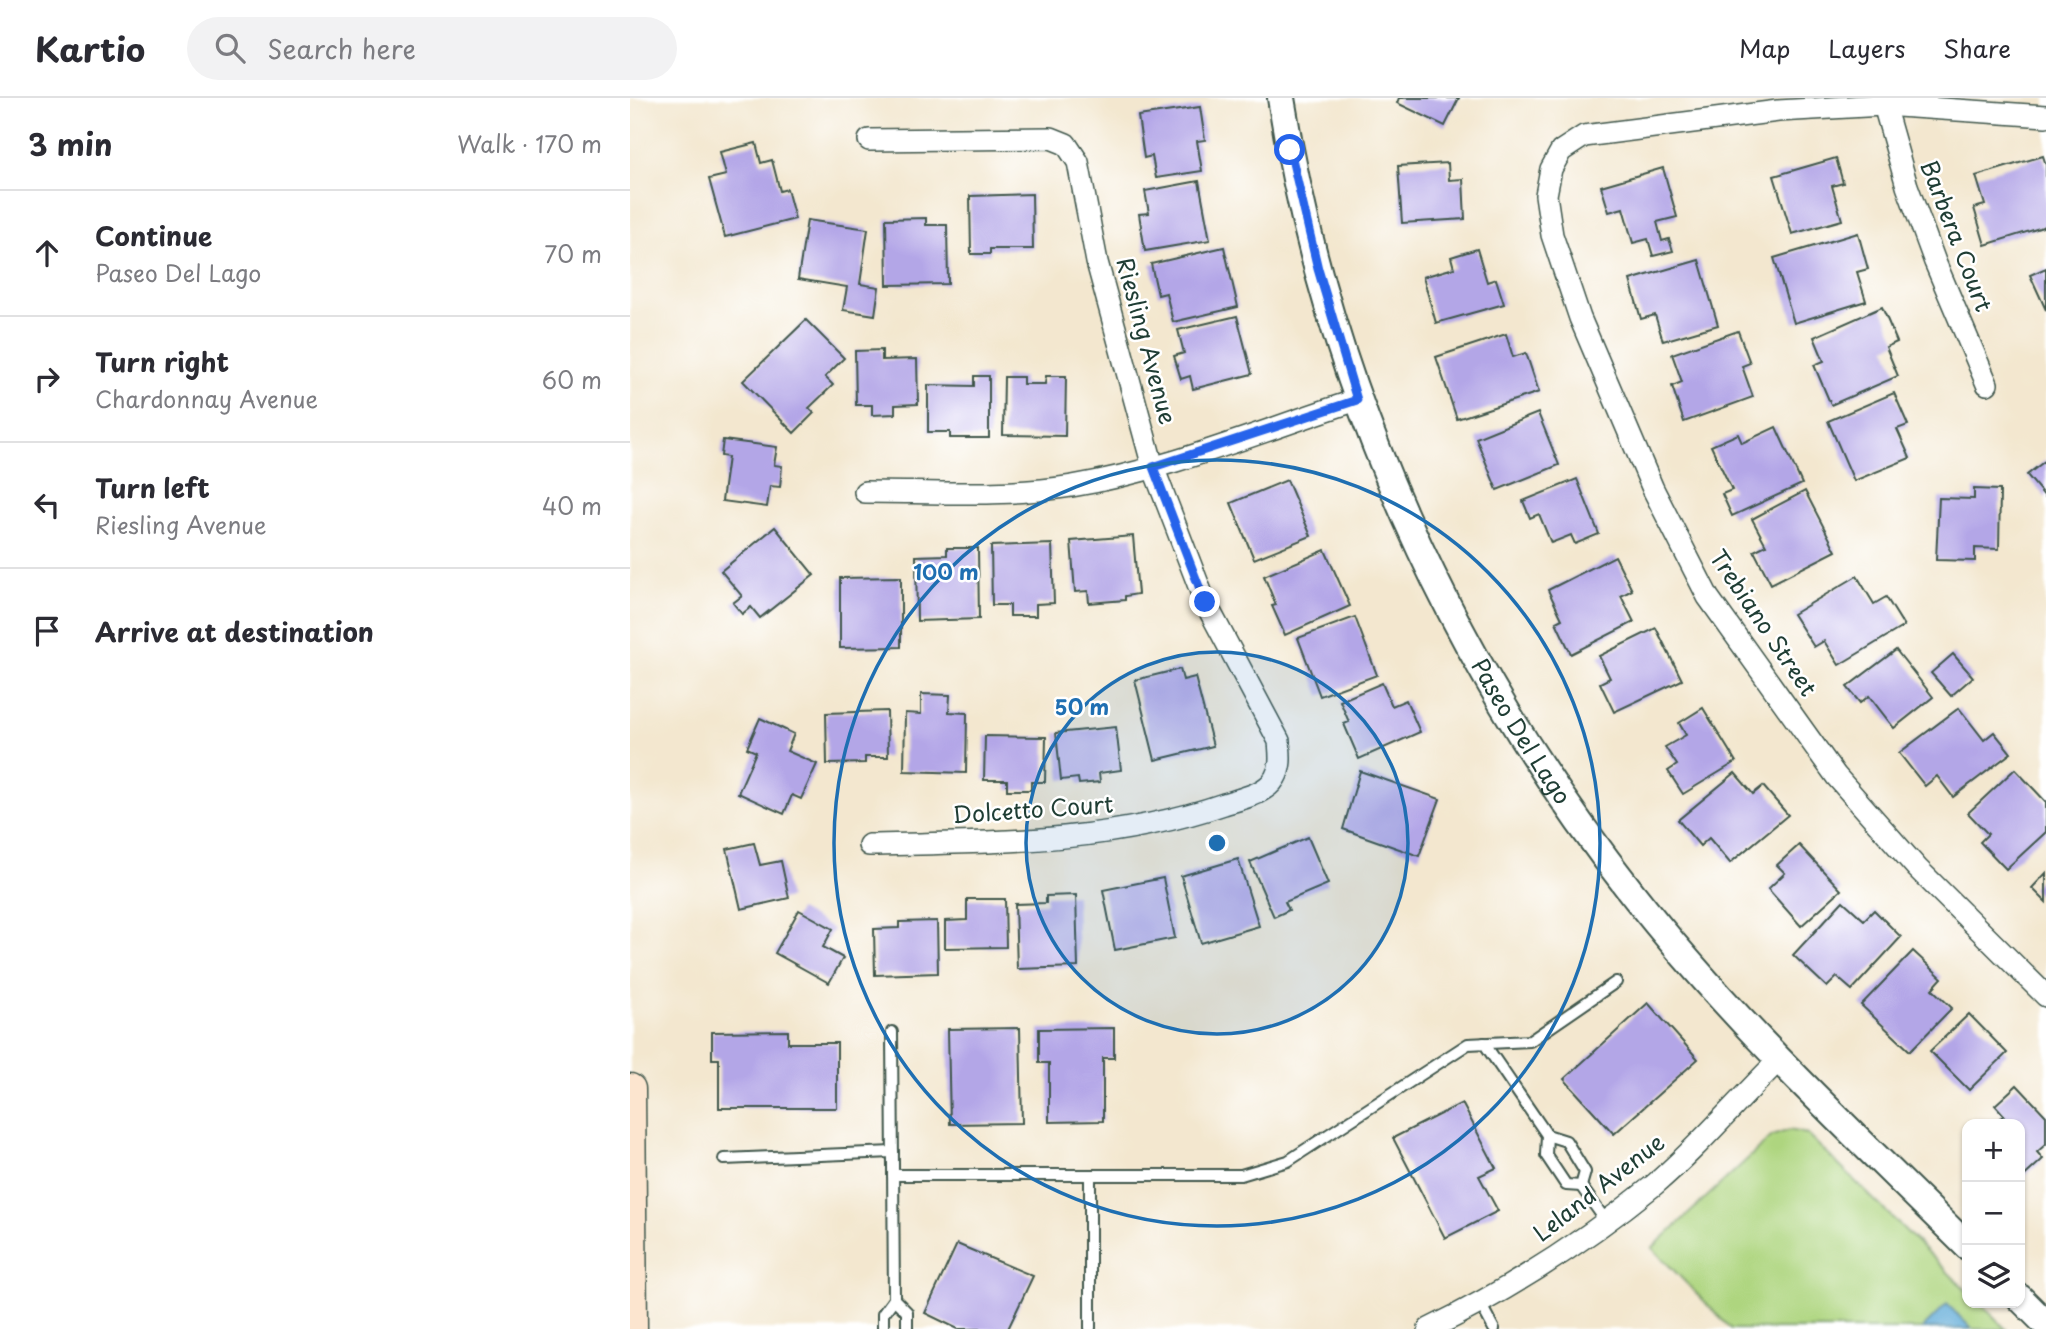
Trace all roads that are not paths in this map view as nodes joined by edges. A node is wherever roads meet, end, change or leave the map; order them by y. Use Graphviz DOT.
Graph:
graph roads {
  1 [pos="1281,98"];
  2 [pos="1883,101"];
  3 [pos="2046,116"];
  4 [pos="869,140"];
  5 [pos="1987,384"];
  6 [pos="1357,400"];
  7 [pos="1153,467"];
  8 [pos="865,492"];
  9 [pos="1275,778"];
  10 [pos="869,845"];
  11 [pos="1616,982"];
  12 [pos="2046,996"];
  13 [pos="892,1031"];
  14 [pos="1484,1043"];
  15 [pos="1779,1060"];
  16 [pos="630,1089"];
  17 [pos="1547,1135"];
  18 [pos="892,1152"];
  19 [pos="724,1159"];
  20 [pos="893,1175"];
  21 [pos="1090,1175"];
  22 [pos="1581,1186"];
  23 [pos="1606,1221"];
  24 [pos="1965,1245"];
  25 [pos="894,1299"];
  26 [pos="1480,1303"];
  27 [pos="2025,1303"];
  28 [pos="2046,1324"];
  29 [pos="1090,1328"];
  30 [pos="632,1329"];
  31 [pos="883,1329"];
  32 [pos="907,1329"];
  33 [pos="1429,1329"];
  34 [pos="1494,1329"];
  1 -- 6 [label="street, Paseo Del Lago"];
  2 -- 3 [label="street"];
  2 -- 5 [label="street, Barbera Court"];
  2 -- 12 [label="street, Trebiano Street"];
  4 -- 7 [label="street, Riesling Avenue"];
  6 -- 7 [label="street"];
  6 -- 15 [label="street, Paseo Del Lago"];
  7 -- 8 [label="street"];
  7 -- 9 [label="street, Riesling Avenue"];
  9 -- 10 [label="street, Dolcetto Court"];
  11 -- 14 [label="lane"];
  13 -- 18 [label="lane"];
  14 -- 17 [label="lane"];
  14 -- 21 [label="lane"];
  15 -- 23 [label="street, Leland Avenue"];
  15 -- 24 [label="street, Paseo Del Lago"];
  16 -- 30 [label="main road"];
  17 -- 22 [label="lane"];
  17 -- 22 [label="lane"];
  18 -- 19 [label="lane"];
  18 -- 20 [label="lane"];
  20 -- 21 [label="lane"];
  20 -- 25 [label="lane"];
  21 -- 29 [label="lane"];
  22 -- 23 [label="lane"];
  23 -- 26 [label="street, Leland Avenue"];
  25 -- 31 [label="lane"];
  25 -- 32 [label="lane"];
  26 -- 33 [label="street, Leland Avenue"];
  26 -- 34 [label="lane"];
  27 -- 28 [label="street"];
}
